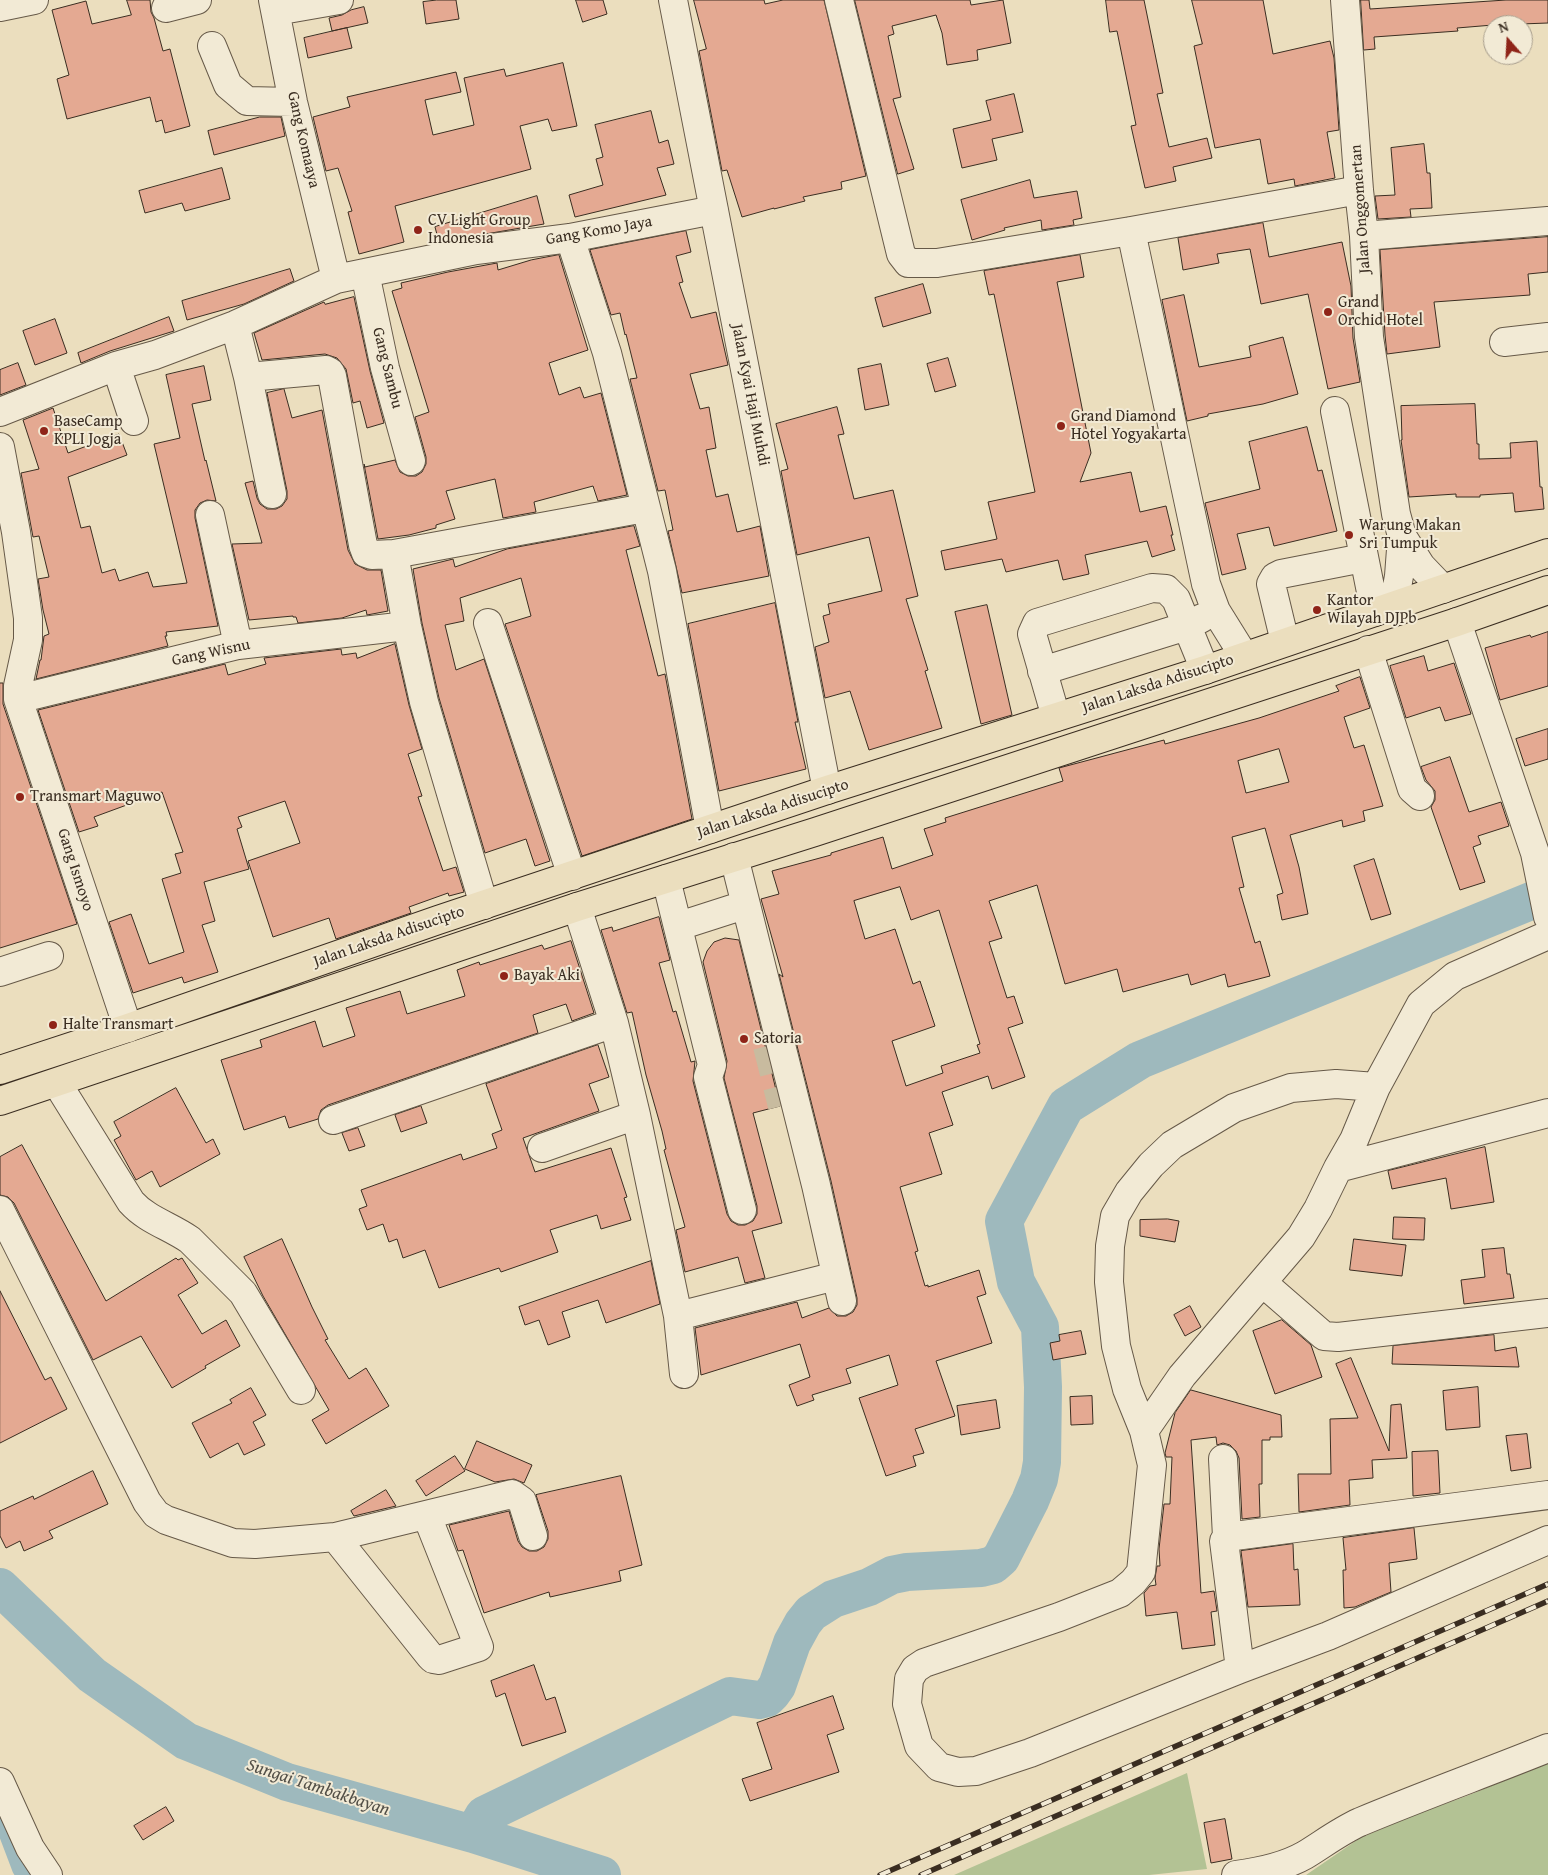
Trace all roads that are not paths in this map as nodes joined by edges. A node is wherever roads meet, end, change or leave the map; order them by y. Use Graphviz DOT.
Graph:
graph roads {
  1 [pos="34,0"];
  2 [pos="197,0"];
  3 [pos="339,0"];
  4 [pos="673,0"];
  5 [pos="839,0"];
  6 [pos="1345,0"];
  7 [pos="275,6"];
  8 [pos="0,7"];
  9 [pos="166,8"];
  10 [pos="212,46"];
  11 [pos="293,102"];
  12 [pos="1359,190"];
  13 [pos="714,210"];
  14 [pos="1548,220"];
  15 [pos="1132,231"];
  16 [pos="1364,236"];
  17 [pos="570,238"];
  18 [pos="364,273"];
  19 [pos="336,279"];
  20 [pos="235,325"];
  21 [pos="1548,337"];
  22 [pos="1504,342"];
  23 [pos="116,366"];
  24 [pos="248,377"];
  25 [pos="0,412"];
  26 [pos="1335,412"];
  27 [pos="134,422"];
  28 [pos="0,447"];
  29 [pos="411,461"];
  30 [pos="272,494"];
  31 [pos="645,508"];
  32 [pos="210,515"];
  33 [pos="1402,536"];
  34 [pos="1548,553"];
  35 [pos="394,554"];
  36 [pos="1363,558"];
  37 [pos="1443,588"];
  38 [pos="1548,590"];
  39 [pos="1385,609"];
  40 [pos="1216,611"];
  41 [pos="1457,622"];
  42 [pos="488,623"];
  43 [pos="407,626"];
  44 [pos="1187,626"];
  45 [pos="1285,642"];
  46 [pos="238,645"];
  47 [pos="1368,650"];
  48 [pos="1244,656"];
  49 [pos="1205,670"];
  50 [pos="1042,671"];
  51 [pos="18,700"];
  52 [pos="1056,717"];
  53 [pos="827,790"];
  54 [pos="1420,796"];
  55 [pos="710,829"];
  56 [pos="728,859"];
  57 [pos="572,876"];
  58 [pos="666,879"];
  59 [pos="484,905"];
  60 [pos="577,907"];
  61 [pos="735,908"];
  62 [pos="1548,916"];
  63 [pos="679,926"];
  64 [pos="1548,935"];
  65 [pos="742,942"];
  66 [pos="49,956"];
  67 [pos="0,972"];
  68 [pos="614,1023"];
  69 [pos="128,1028"];
  70 [pos="0,1070"];
  71 [pos="57,1083"];
  72 [pos="1376,1087"];
  73 [pos="0,1102"];
  74 [pos="782,1106"];
  75 [pos="1548,1112"];
  76 [pos="636,1115"];
  77 [pos="332,1120"];
  78 [pos="542,1148"];
  79 [pos="1338,1168"];
  80 [pos="797,1169"];
  81 [pos="0,1210"];
  82 [pos="742,1210"];
  83 [pos="1263,1283"];
  84 [pos="1548,1313"];
  85 [pos="678,1316"];
  86 [pos="684,1374"];
  87 [pos="301,1390"];
  88 [pos="1144,1430"];
  89 [pos="1223,1459"];
  90 [pos="1548,1495"];
  91 [pos="427,1516"];
  92 [pos="533,1536"];
  93 [pos="335,1537"];
  94 [pos="1227,1537"];
  95 [pos="1548,1540"];
  96 [pos="1240,1669"];
  97 [pos="1548,1748"];
  98 [pos="0,1782"];
  99 [pos="1282,1870"];
  100 [pos="47,1875"];
  101 [pos="1236,1875"];
  1 -- 8 [label="street"];
  2 -- 9 [label="street"];
  3 -- 7 [label="street"];
  4 -- 13 [label="street, Jalan Kyai Haji Muhdi"];
  5 -- 15 [label="street"];
  6 -- 12 [label="street, Jalan Onggomertan"];
  7 -- 11 [label="street, Gang Komaaya"];
  10 -- 11 [label="street"];
  11 -- 19 [label="street, Gang Komaaya"];
  12 -- 15 [label="street"];
  12 -- 16 [label="street, Jalan Onggomertan"];
  13 -- 17 [label="street, Gang Komo Jaya"];
  13 -- 53 [label="street, Jalan Kyai Haji Muhdi"];
  14 -- 16 [label="street"];
  15 -- 40 [label="street"];
  16 -- 33 [label="street, Jalan Onggomertan"];
  17 -- 18 [label="street, Gang Komo Jaya"];
  17 -- 31 [label="street"];
  18 -- 19 [label="street, Gang Komo Jaya"];
  18 -- 29 [label="street, Gang Sambu"];
  19 -- 20 [label="street, Gang Komo Jaya"];
  20 -- 23 [label="street, Gang Komo Jaya"];
  20 -- 24 [label="street"];
  21 -- 22 [label="street"];
  23 -- 25 [label="street, Gang Komo Jaya"];
  23 -- 27 [label="street"];
  24 -- 30 [label="street"];
  24 -- 35 [label="street"];
  26 -- 36 [label="street"];
  28 -- 51 [label="street, Gang Ismoyo"];
  31 -- 35 [label="street"];
  31 -- 55 [label="street"];
  32 -- 46 [label="street"];
  33 -- 37 [label="street"];
  33 -- 39 [label="street"];
  34 -- 37 [label="highway, Jalan Laksda Adisucipto"];
  35 -- 43 [label="street"];
  36 -- 39 [label="street"];
  36 -- 45 [label="street"];
  37 -- 39 [label="highway, Jalan Laksda Adisucipto"];
  38 -- 41 [label="highway, Jalan Laksda Adisucipto"];
  39 -- 45 [label="highway, Jalan Laksda Adisucipto"];
  40 -- 44 [label="street"];
  40 -- 48 [label="street"];
  41 -- 47 [label="highway, Jalan Laksda Adisucipto"];
  41 -- 62 [label="street"];
  42 -- 57 [label="street"];
  43 -- 46 [label="street, Gang Wisnu"];
  43 -- 59 [label="street"];
  44 -- 49 [label="street"];
  44 -- 50 [label="street"];
  44 -- 50 [label="street"];
  45 -- 48 [label="highway, Jalan Laksda Adisucipto"];
  46 -- 51 [label="street, Gang Wisnu"];
  47 -- 54 [label="street"];
  47 -- 56 [label="highway, Jalan Laksda Adisucipto"];
  48 -- 49 [label="highway, Jalan Laksda Adisucipto"];
  49 -- 52 [label="highway, Jalan Laksda Adisucipto"];
  50 -- 52 [label="street"];
  51 -- 69 [label="street, Gang Ismoyo"];
  52 -- 53 [label="highway, Jalan Laksda Adisucipto"];
  53 -- 55 [label="highway, Jalan Laksda Adisucipto"];
  55 -- 57 [label="highway, Jalan Laksda Adisucipto"];
  56 -- 58 [label="highway, Jalan Laksda Adisucipto"];
  56 -- 61 [label="street"];
  56 -- 85 [label="street"];
  57 -- 59 [label="highway, Jalan Laksda Adisucipto"];
  58 -- 60 [label="highway, Jalan Laksda Adisucipto"];
  58 -- 63 [label="street"];
  59 -- 69 [label="highway, Jalan Laksda Adisucipto"];
  60 -- 68 [label="street"];
  60 -- 71 [label="highway, Jalan Laksda Adisucipto"];
  61 -- 63 [label="street"];
  61 -- 65 [label="street"];
  63 -- 82 [label="street"];
  64 -- 72 [label="street"];
  66 -- 67 [label="street"];
  68 -- 76 [label="street"];
  68 -- 77 [label="street"];
  69 -- 70 [label="highway, Jalan Laksda Adisucipto"];
  71 -- 73 [label="highway, Jalan Laksda Adisucipto"];
  71 -- 87 [label="street"];
  72 -- 79 [label="street"];
  72 -- 88 [label="street"];
  74 -- 80 [label="street"];
  75 -- 79 [label="street"];
  76 -- 78 [label="street"];
  76 -- 85 [label="street"];
  79 -- 83 [label="street"];
  81 -- 93 [label="street"];
  83 -- 84 [label="street"];
  83 -- 88 [label="street"];
  85 -- 86 [label="street"];
  88 -- 96 [label="street"];
  89 -- 94 [label="street"];
  90 -- 94 [label="street"];
  91 -- 92 [label="street"];
  91 -- 93 [label="street"];
  91 -- 93 [label="street"];
  94 -- 96 [label="street"];
  95 -- 96 [label="street"];
  97 -- 99 [label="street"];
  98 -- 100 [label="street"];
  99 -- 101 [label="street"];
}
